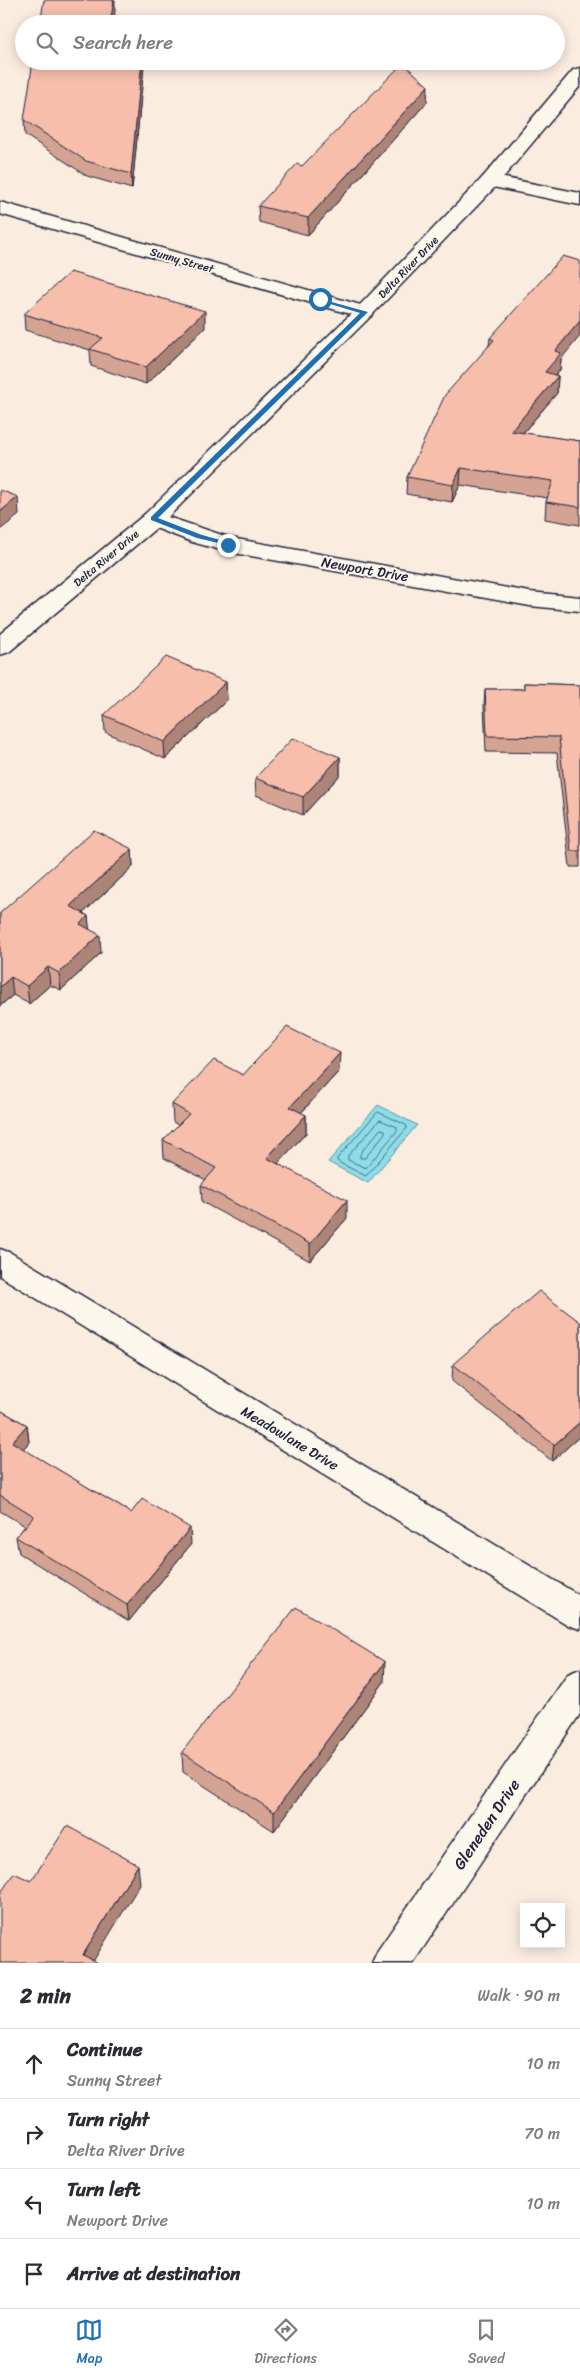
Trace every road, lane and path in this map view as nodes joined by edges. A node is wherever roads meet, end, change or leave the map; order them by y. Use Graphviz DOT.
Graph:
graph roads {
  1 [pos="580,74"];
  2 [pos="490,180"];
  3 [pos="580,200"];
  4 [pos="0,208"];
  5 [pos="364,312"];
  6 [pos="153,519"];
  7 [pos="580,604"];
  8 [pos="0,647"];
  9 [pos="0,1261"];
  10 [pos="580,1614"];
  11 [pos="580,1685"];
  12 [pos="392,1963"];
  1 -- 2 [label="street, Delta River Drive"];
  2 -- 3 [label="street"];
  2 -- 5 [label="street, Delta River Drive"];
  4 -- 5 [label="street, Sunny Street"];
  5 -- 6 [label="street, Delta River Drive"];
  6 -- 7 [label="street, Newport Drive"];
  6 -- 8 [label="street, Delta River Drive"];
  9 -- 10 [label="street, Meadowlane Drive"];
  11 -- 12 [label="street, Gleneden Drive"];
}
